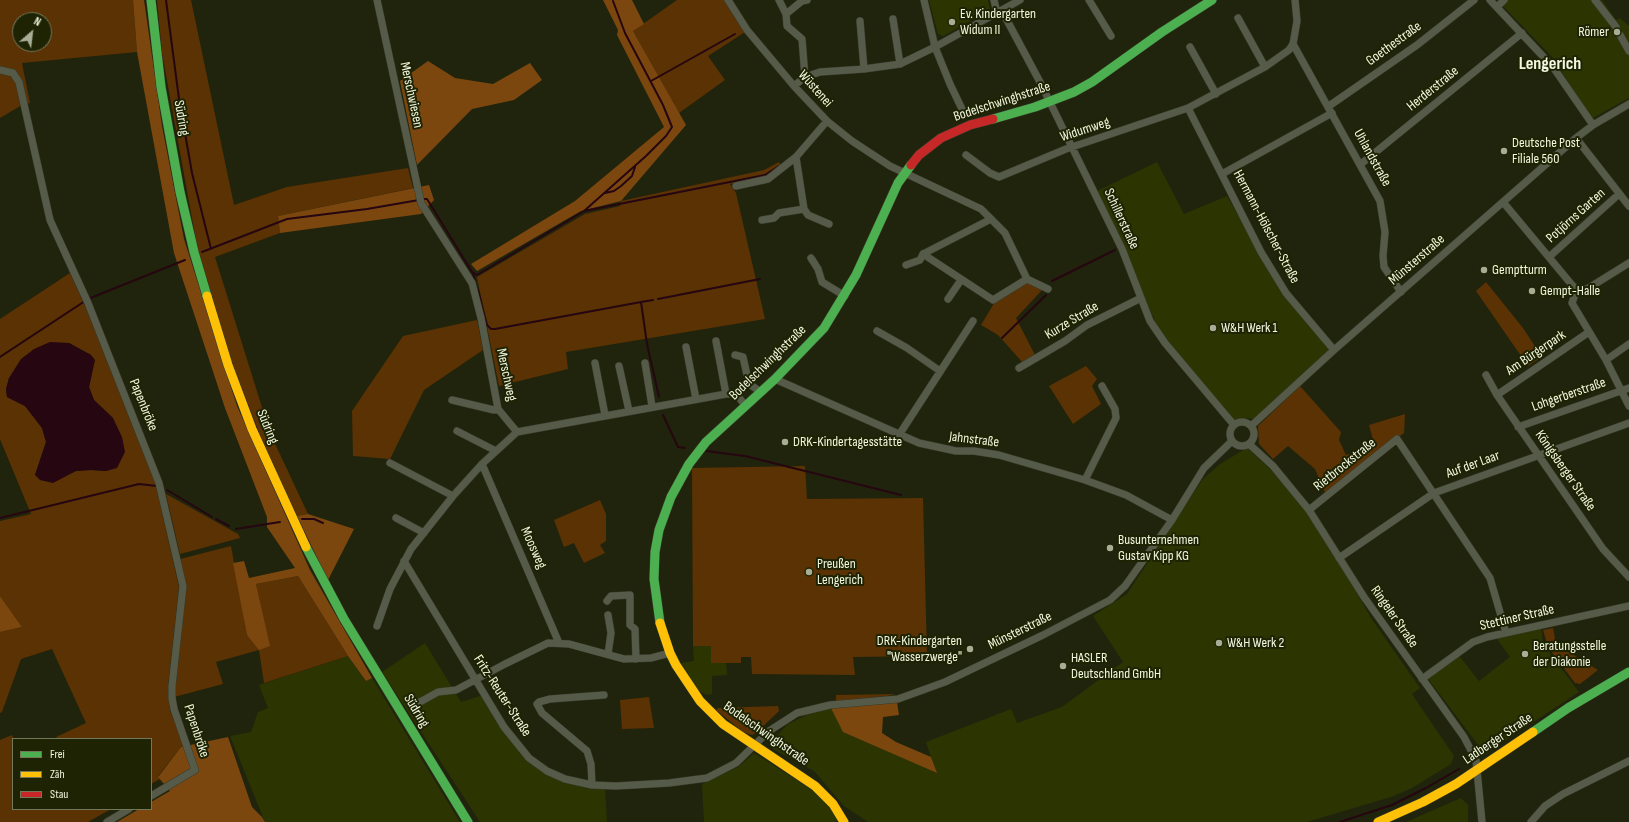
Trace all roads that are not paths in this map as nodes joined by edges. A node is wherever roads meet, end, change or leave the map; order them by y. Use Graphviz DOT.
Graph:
graph roads {
  1 [pos="151,0"];
  2 [pos="377,0"];
  3 [pos="728,0"];
  4 [pos="779,0"];
  5 [pos="807,0"];
  6 [pos="924,0"];
  7 [pos="994,0"];
  8 [pos="1020,0"];
  9 [pos="1089,0"];
  10 [pos="1212,0"];
  11 [pos="1295,0"];
  12 [pos="1474,0"];
  13 [pos="1490,0"];
  14 [pos="1504,0"];
  15 [pos="1595,0"];
  16 [pos="1497,7"];
  17 [pos="1000,12"];
  18 [pos="786,14"];
  19 [pos="1238,18"];
  20 [pos="893,19"];
  21 [pos="860,21"];
  22 [pos="1616,27"];
  23 [pos="1522,33"];
  24 [pos="1620,34"];
  25 [pos="1111,36"];
  26 [pos="1293,44"];
  27 [pos="935,47"];
  28 [pos="1190,47"];
  29 [pos="1629,52"];
  30 [pos="900,64"];
  31 [pos="1265,67"];
  32 [pos="864,69"];
  33 [pos="0,70"];
  34 [pos="805,77"];
  35 [pos="794,86"];
  36 [pos="1216,94"];
  37 [pos="1050,102"];
  38 [pos="1629,104"];
  39 [pos="1329,106"];
  40 [pos="1188,108"];
  41 [pos="962,109"];
  42 [pos="1332,113"];
  43 [pos="827,121"];
  44 [pos="1593,125"];
  45 [pos="1576,138"];
  46 [pos="1072,148"];
  47 [pos="966,155"];
  48 [pos="796,157"];
  49 [pos="1361,164"];
  50 [pos="904,173"];
  51 [pos="1222,174"];
  52 [pos="736,186"];
  53 [pos="1620,194"];
  54 [pos="421,199"];
  55 [pos="1504,202"];
  56 [pos="1629,206"];
  57 [pos="804,209"];
  58 [pos="991,218"];
  59 [pos="762,220"];
  60 [pos="829,224"];
  61 [pos="922,254"];
  62 [pos="811,258"];
  63 [pos="1549,258"];
  64 [pos="1629,262"];
  65 [pos="906,266"];
  66 [pos="961,280"];
  67 [pos="1027,280"];
  68 [pos="1577,288"];
  69 [pos="1048,289"];
  70 [pos="1401,292"];
  71 [pos="845,296"];
  72 [pos="1140,298"];
  73 [pos="948,299"];
  74 [pos="973,321"];
  75 [pos="877,331"];
  76 [pos="1589,332"];
  77 [pos="716,341"];
  78 [pos="1629,344"];
  79 [pos="686,347"];
  80 [pos="1334,350"];
  81 [pos="734,354"];
  82 [pos="1606,360"];
  83 [pos="594,363"];
  84 [pos="645,363"];
  85 [pos="619,366"];
  86 [pos="1019,368"];
  87 [pos="940,371"];
  88 [pos="1486,375"];
  89 [pos="775,379"];
  90 [pos="1102,386"];
  91 [pos="1626,389"];
  92 [pos="761,392"];
  93 [pos="726,394"];
  94 [pos="1497,395"];
  95 [pos="696,399"];
  96 [pos="452,400"];
  97 [pos="745,405"];
  98 [pos="652,406"];
  99 [pos="1629,406"];
  100 [pos="498,409"];
  101 [pos="629,411"];
  102 [pos="605,416"];
  103 [pos="1629,423"];
  104 [pos="1234,425"];
  105 [pos="1251,426"];
  106 [pos="1518,427"];
  107 [pos="457,431"];
  108 [pos="517,432"];
  109 [pos="899,435"];
  110 [pos="1232,441"];
  111 [pos="1249,444"];
  112 [pos="496,452"];
  113 [pos="1538,454"];
  114 [pos="390,463"];
  115 [pos="482,464"];
  116 [pos="1085,480"];
  117 [pos="1434,493"];
  118 [pos="452,496"];
  119 [pos="1309,510"];
  120 [pos="396,518"];
  121 [pos="1172,520"];
  122 [pos="424,533"];
  123 [pos="1339,558"];
  124 [pos="404,561"];
  125 [pos="1629,577"];
  126 [pos="607,600"];
  127 [pos="1629,606"];
  128 [pos="608,615"];
  129 [pos="378,626"];
  130 [pos="1506,633"];
  131 [pos="560,643"];
  132 [pos="670,652"];
  133 [pos="608,654"];
  134 [pos="636,659"];
  135 [pos="1629,672"];
  136 [pos="476,679"];
  137 [pos="1422,679"];
  138 [pos="604,695"];
  139 [pos="415,702"];
  140 [pos="755,746"];
  141 [pos="1629,760"];
  142 [pos="1477,771"];
  143 [pos="592,785"];
  144 [pos="152,795"];
  145 [pos="127,810"];
  146 [pos="107,822"];
  147 [pos="468,822"];
  148 [pos="844,822"];
  149 [pos="1378,822"];
  150 [pos="1482,822"];
  151 [pos="1531,822"];
  1 -- 147 [label="main road, Südring"];
  2 -- 54 [label="street, Merschwiesen"];
  3 -- 35 [label="street, Wüstenei"];
  4 -- 18 [label="street"];
  5 -- 18 [label="street"];
  6 -- 27 [label="street"];
  7 -- 17 [label="street, Schillerstraße"];
  8 -- 17 [label="street"];
  9 -- 25 [label="street"];
  10 -- 37 [label="main road, Bodelschwinghstraße"];
  11 -- 26 [label="street"];
  12 -- 39 [label="street, Goethestraße"];
  13 -- 16 [label="street"];
  14 -- 16 [label="street"];
  15 -- 22 [label="street"];
  16 -- 23 [label="street"];
  17 -- 27 [label="street"];
  17 -- 37 [label="street, Schillerstraße"];
  18 -- 34 [label="street"];
  19 -- 31 [label="street"];
  20 -- 30 [label="street"];
  21 -- 32 [label="street"];
  23 -- 44 [label="street"];
  23 -- 49 [label="street, Herderstraße"];
  24 -- 29 [label="street"];
  26 -- 31 [label="street, Widumweg"];
  26 -- 39 [label="street, Uhlandstraße"];
  27 -- 30 [label="street"];
  27 -- 41 [label="street"];
  28 -- 36 [label="street"];
  30 -- 32 [label="street"];
  31 -- 36 [label="street, Widumweg"];
  32 -- 34 [label="street"];
  33 -- 144 [label="street, Papenbröke"];
  34 -- 35 [label="street"];
  35 -- 43 [label="street, Wüstenei"];
  36 -- 40 [label="street, Widumweg"];
  37 -- 46 [label="street, Schillerstraße"];
  37 -- 50 [label="main road, Bodelschwinghstraße"];
  38 -- 44 [label="street, Münsterstraße"];
  39 -- 42 [label="street, Uhlandstraße"];
  40 -- 46 [label="street, Widumweg"];
  40 -- 51 [label="street, Hermann-Hölscher-Straße"];
  42 -- 49 [label="street, Uhlandstraße"];
  42 -- 51 [label="street"];
  43 -- 48 [label="street"];
  43 -- 50 [label="street, Wüstenei"];
  44 -- 45 [label="street, Münsterstraße"];
  45 -- 53 [label="street"];
  45 -- 55 [label="street, Münsterstraße"];
  46 -- 47 [label="street, Widumweg"];
  46 -- 72 [label="street, Schillerstraße"];
  48 -- 52 [label="street"];
  48 -- 57 [label="street"];
  49 -- 70 [label="street, Uhlandstraße"];
  50 -- 58 [label="street, Wüstenei"];
  50 -- 71 [label="main road, Bodelschwinghstraße"];
  51 -- 80 [label="street, Hermann-Hölscher-Straße"];
  53 -- 56 [label="street"];
  53 -- 63 [label="street, Potjörns Garten"];
  54 -- 100 [label="street, Merschweg"];
  55 -- 63 [label="street"];
  55 -- 70 [label="street, Münsterstraße"];
  57 -- 59 [label="street"];
  57 -- 60 [label="street"];
  58 -- 61 [label="street"];
  58 -- 67 [label="street, Wüstenei"];
  61 -- 65 [label="street"];
  61 -- 66 [label="street"];
  62 -- 71 [label="street"];
  63 -- 68 [label="street"];
  64 -- 68 [label="street"];
  66 -- 67 [label="street"];
  66 -- 73 [label="street"];
  67 -- 69 [label="street"];
  68 -- 76 [label="street"];
  70 -- 80 [label="street, Münsterstraße"];
  71 -- 89 [label="main road, Bodelschwinghstraße"];
  72 -- 86 [label="street, Kurze Straße"];
  72 -- 104 [label="street, Schillerstraße"];
  74 -- 87 [label="street"];
  75 -- 87 [label="street"];
  76 -- 82 [label="street"];
  76 -- 94 [label="street, Am Bürgerpark"];
  77 -- 93 [label="street"];
  78 -- 82 [label="street"];
  79 -- 95 [label="street"];
  80 -- 105 [label="street, Münsterstraße"];
  81 -- 92 [label="street"];
  82 -- 91 [label="street"];
  83 -- 102 [label="street"];
  84 -- 98 [label="street"];
  85 -- 101 [label="street"];
  87 -- 109 [label="street"];
  88 -- 94 [label="street, Königsberger Straße"];
  89 -- 92 [label="main road, Bodelschwinghstraße"];
  89 -- 109 [label="street, Jahnstraße"];
  90 -- 116 [label="street"];
  91 -- 99 [label="street"];
  91 -- 106 [label="street, Lohgerberstraße"];
  92 -- 97 [label="main road, Bodelschwinghstraße"];
  93 -- 95 [label="street"];
  93 -- 97 [label="street"];
  94 -- 106 [label="street, Königsberger Straße"];
  95 -- 98 [label="street"];
  96 -- 100 [label="street"];
  97 -- 132 [label="main road, Bodelschwinghstraße"];
  98 -- 101 [label="street"];
  100 -- 108 [label="street, Merschweg"];
  101 -- 102 [label="street"];
  102 -- 108 [label="street"];
  103 -- 113 [label="street, Auf der Laar"];
  104 -- 105 [label="street"];
  104 -- 110 [label="street"];
  105 -- 111 [label="street"];
  106 -- 113 [label="street, Königsberger Straße"];
  107 -- 112 [label="street"];
  108 -- 112 [label="street"];
  109 -- 116 [label="street, Jahnstraße"];
  110 -- 111 [label="street"];
  110 -- 121 [label="street, Münsterstraße"];
  111 -- 119 [label="street, Ringeler Straße"];
  112 -- 115 [label="street"];
  113 -- 117 [label="street, Auf der Laar"];
  113 -- 125 [label="street, Königsberger Straße"];
  114 -- 118 [label="street"];
  115 -- 118 [label="street"];
  115 -- 131 [label="street, Moosweg"];
  116 -- 121 [label="street, Jahnstraße"];
  117 -- 119 [label="street, Rietbrockstraße"];
  117 -- 123 [label="street, Auf der Laar"];
  117 -- 130 [label="street"];
  118 -- 122 [label="street"];
  119 -- 123 [label="street, Ringeler Straße"];
  120 -- 122 [label="street"];
  121 -- 140 [label="street, Münsterstraße"];
  122 -- 124 [label="street"];
  123 -- 137 [label="street, Ringeler Straße"];
  124 -- 129 [label="street"];
  124 -- 136 [label="street, Fritz-Reuter-Straße"];
  126 -- 134 [label="street"];
  127 -- 130 [label="street, Stettiner Straße"];
  128 -- 133 [label="street"];
  130 -- 137 [label="street, Stettiner Straße"];
  131 -- 133 [label="street"];
  131 -- 136 [label="street"];
  132 -- 134 [label="street"];
  132 -- 140 [label="main road, Bodelschwinghstraße"];
  133 -- 134 [label="street"];
  135 -- 142 [label="main road, Ladberger Straße"];
  136 -- 139 [label="street"];
  136 -- 143 [label="street, Fritz-Reuter-Straße"];
  137 -- 142 [label="street, Ringeler Straße"];
  138 -- 143 [label="street"];
  140 -- 143 [label="street, Fritz-Reuter-Straße"];
  140 -- 148 [label="main road, Bodelschwinghstraße"];
  141 -- 151 [label="street"];
  142 -- 149 [label="main road, Ladberger Straße"];
  142 -- 150 [label="street, Ringeler Straße"];
  145 -- 146 [label="street"];
}
